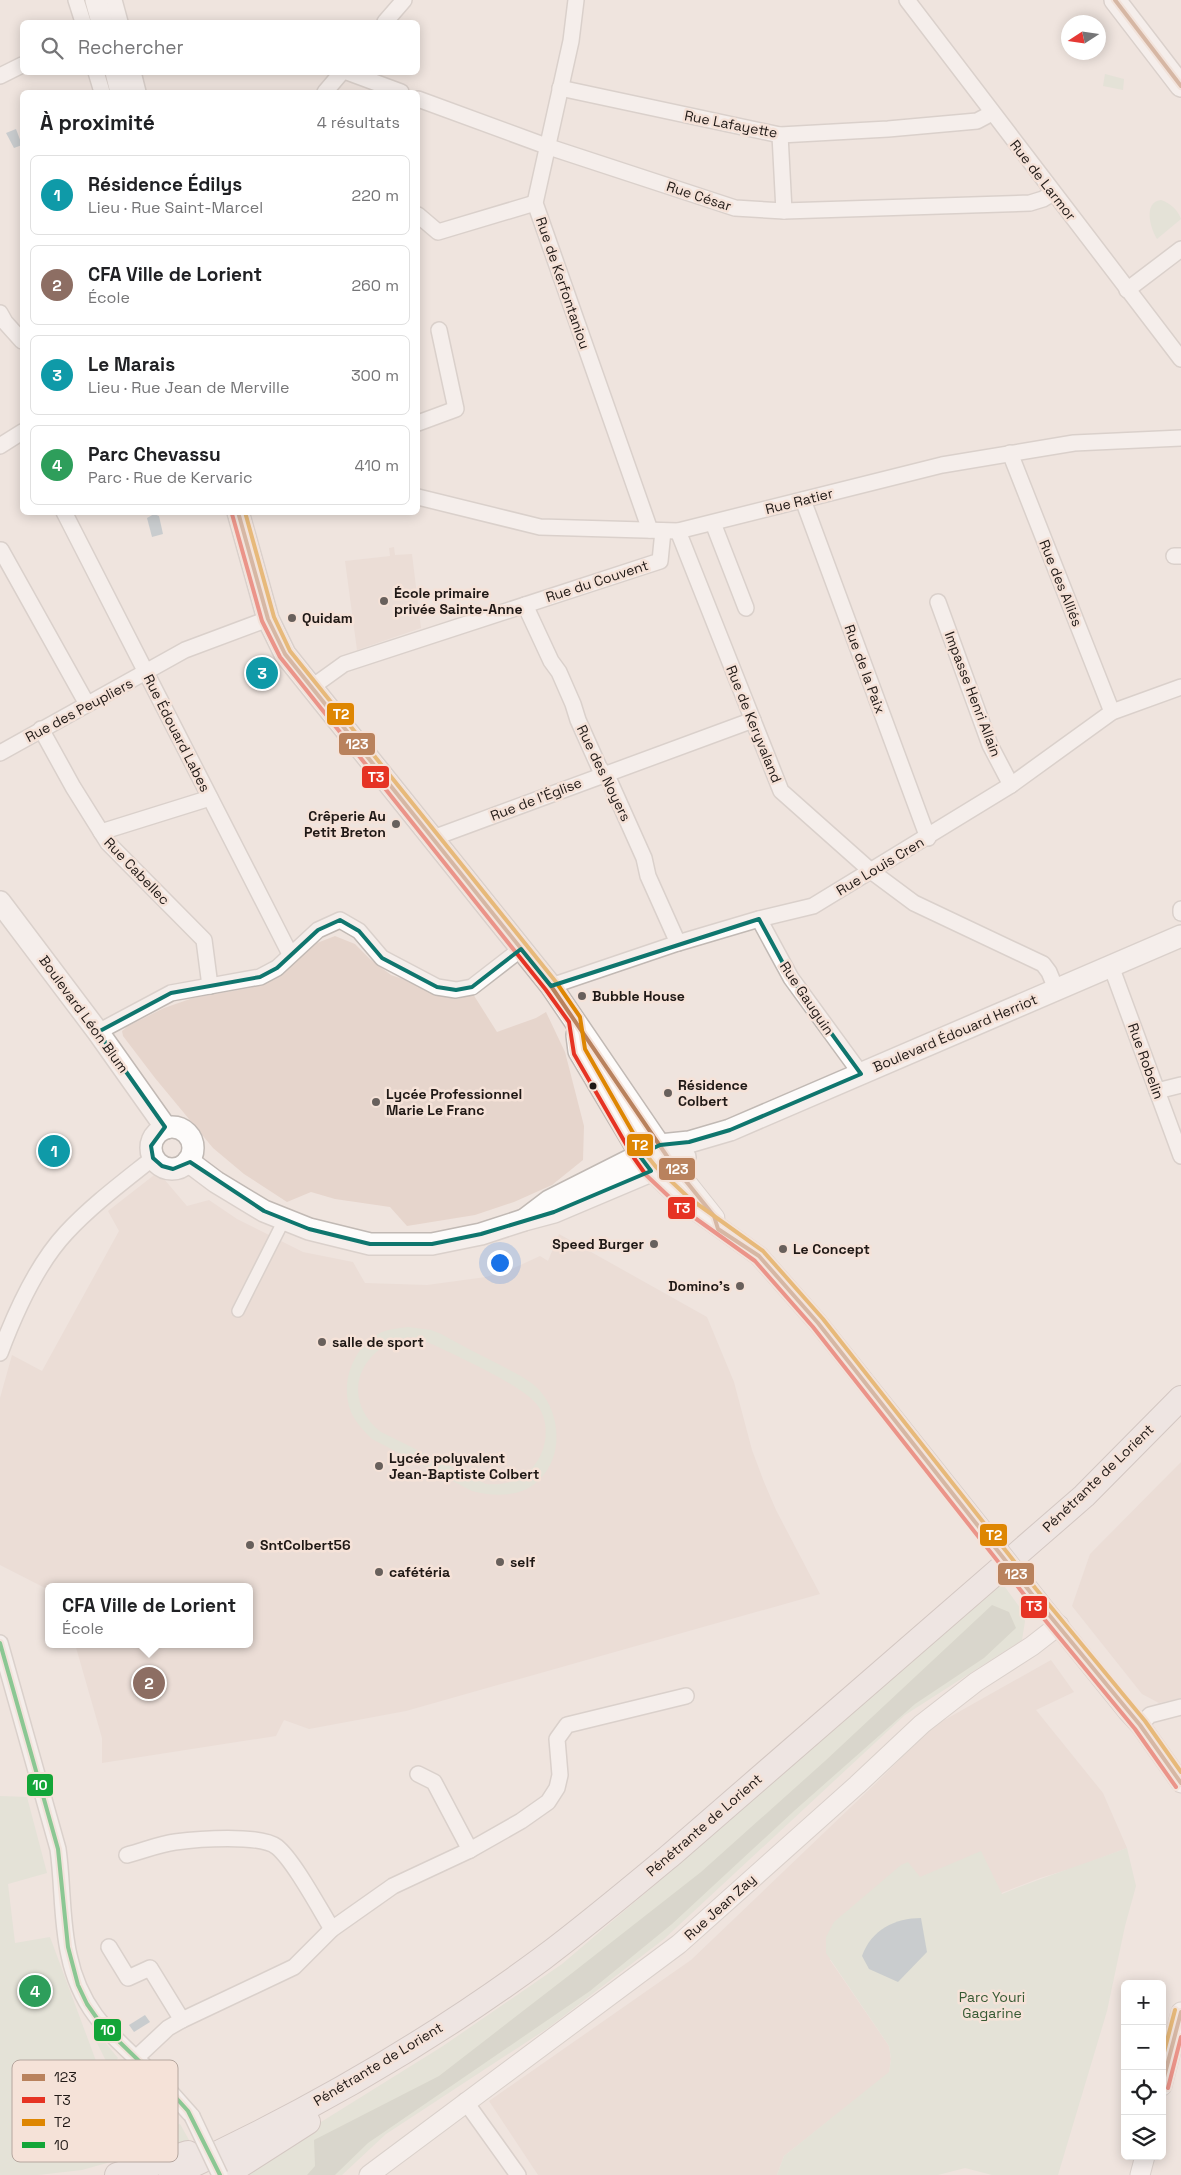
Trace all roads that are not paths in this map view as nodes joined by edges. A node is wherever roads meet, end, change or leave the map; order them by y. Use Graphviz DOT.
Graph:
graph roads {
  1 [pos="76,0"];
  2 [pos="96,0"];
  3 [pos="114,0"];
  4 [pos="404,0"];
  5 [pos="576,0"];
  6 [pos="907,0"];
  7 [pos="1115,0"];
  8 [pos="81,20"];
  9 [pos="101,20"];
  10 [pos="119,20"];
  11 [pos="387,20"];
  12 [pos="20,66"];
  13 [pos="97,75"];
  14 [pos="117,75"];
  15 [pos="133,75"];
  16 [pos="339,75"];
  17 [pos="355,75"];
  18 [pos="0,76"];
  19 [pos="1181,86"];
  20 [pos="560,88"];
  21 [pos="101,90"];
  22 [pos="120,90"];
  23 [pos="137,90"];
  24 [pos="327,90"];
  25 [pos="396,90"];
  26 [pos="420,100"];
  27 [pos="992,113"];
  28 [pos="780,135"];
  29 [pos="546,146"];
  30 [pos="1053,193"];
  31 [pos="535,203"];
  32 [pos="784,211"];
  33 [pos="420,217"];
  34 [pos="1181,249"];
  35 [pos="1128,290"];
  36 [pos="0,313"];
  37 [pos="439,330"];
  38 [pos="20,339"];
  39 [pos="1181,359"];
  40 [pos="420,422"];
  41 [pos="20,433"];
  42 [pos="1181,438"];
  43 [pos="0,446"];
  44 [pos="1010,453"];
  45 [pos="420,497"];
  46 [pos="803,500"];
  47 [pos="66,515"];
  48 [pos="241,515"];
  49 [pos="713,523"];
  50 [pos="656,530"];
  51 [pos="678,532"];
  52 [pos="2,550"];
  53 [pos="938,602"];
  54 [pos="525,605"];
  55 [pos="746,608"];
  56 [pos="268,619"];
  57 [pos="146,673"];
  58 [pos="312,687"];
  59 [pos="1181,687"];
  60 [pos="87,704"];
  61 [pos="1112,712"];
  62 [pos="753,720"];
  63 [pos="41,730"];
  64 [pos="0,753"];
  65 [pos="604,774"];
  66 [pos="1011,785"];
  67 [pos="210,798"];
  68 [pos="101,832"];
  69 [pos="432,838"];
  70 [pos="928,838"];
  71 [pos="871,871"];
  72 [pos="0,902"];
  73 [pos="1181,909"];
  74 [pos="1181,913"];
  75 [pos="759,920"];
  76 [pos="1181,936"];
  77 [pos="678,943"];
  78 [pos="521,949"];
  79 [pos="290,954"];
  80 [pos="1111,966"];
  81 [pos="210,986"];
  82 [pos="551,986"];
  83 [pos="1056,990"];
  84 [pos="575,1020"];
  85 [pos="98,1032"];
  86 [pos="861,1074"];
  87 [pos="1181,1085"];
  88 [pos="1157,1091"];
  89 [pos="166,1128"];
  90 [pos="730,1130"];
  91 [pos="660,1145"];
  92 [pos="1181,1156"];
  93 [pos="153,1158"];
  94 [pos="188,1161"];
  95 [pos="645,1163"];
  96 [pos="673,1165"];
  97 [pos="284,1220"];
  98 [pos="718,1229"];
  99 [pos="238,1311"];
  100 [pos="0,1353"];
  101 [pos="1181,1398"];
  102 [pos="1059,1625"];
  103 [pos="0,1643"];
  104 [pos="5,1681"];
  105 [pos="686,1696"];
  106 [pos="1178,1708"];
  107 [pos="1140,1725"];
  108 [pos="418,1774"];
  109 [pos="1181,1783"];
  110 [pos="470,1850"];
  111 [pos="127,1855"];
  112 [pos="332,1929"];
  113 [pos="109,1947"];
  114 [pos="1181,2012"];
  115 [pos="182,2020"];
  116 [pos="432,2034"];
  117 [pos="136,2058"];
  118 [pos="1166,2070"];
  119 [pos="334,2092"];
  120 [pos="178,2100"];
  121 [pos="465,2101"];
  122 [pos="178,2157"];
  123 [pos="1144,2160"];
  124 [pos="163,2162"];
  125 [pos="117,2175"];
  126 [pos="171,2175"];
  127 [pos="220,2175"];
  128 [pos="225,2175"];
  129 [pos="369,2175"];
  130 [pos="518,2175"];
  131 [pos="1140,2175"];
  1 -- 8 [label="street"];
  2 -- 9 [label="main road"];
  3 -- 10 [label="street"];
  4 -- 11 [label="street"];
  5 -- 20 [label="street, Rue de Kerfontaniou"];
  6 -- 27 [label="street, Rue de Larmor"];
  7 -- 19 [label="main road"];
  12 -- 18 [label="street"];
  13 -- 21 [label="street"];
  14 -- 22 [label="main road"];
  15 -- 23 [label="street"];
  16 -- 24 [label="street"];
  17 -- 25 [label="street"];
  20 -- 28 [label="street, Rue Lafayette"];
  20 -- 29 [label="street, Rue de Kerfontaniou"];
  26 -- 29 [label="street, Rue César"];
  27 -- 28 [label="street, Rue Lafayette"];
  27 -- 30 [label="street, Rue de Larmor"];
  28 -- 32 [label="street"];
  29 -- 31 [label="street, Rue de Kerfontaniou"];
  29 -- 32 [label="street, Rue César"];
  30 -- 32 [label="street, Rue César"];
  30 -- 35 [label="street, Rue de Larmor"];
  31 -- 33 [label="street"];
  31 -- 50 [label="street, Rue de Kerfontaniou"];
  34 -- 35 [label="street"];
  35 -- 39 [label="street, Rue de Larmor"];
  36 -- 38 [label="street"];
  37 -- 40 [label="street"];
  41 -- 43 [label="street"];
  42 -- 44 [label="street, Rue Ratier"];
  44 -- 46 [label="street, Rue Ratier"];
  44 -- 61 [label="street, Rue des Alliés"];
  45 -- 50 [label="street, Rue Ratier"];
  46 -- 49 [label="street, Rue Ratier"];
  46 -- 70 [label="street, Rue de la Paix"];
  47 -- 57 [label="street, Rue Édouard Labes"];
  48 -- 56 [label="main road"];
  49 -- 51 [label="street, Rue Ratier"];
  49 -- 55 [label="street"];
  50 -- 51 [label="street, Rue Ratier"];
  50 -- 54 [label="street, Rue du Couvent"];
  51 -- 62 [label="street, Rue de Keryvaland"];
  52 -- 60 [label="street"];
  53 -- 66 [label="street, Impasse Henri Allain"];
  54 -- 58 [label="street, Rue du Couvent"];
  54 -- 65 [label="street, Rue des Noyers"];
  56 -- 57 [label="street, Rue des Peupliers"];
  56 -- 58 [label="main road"];
  57 -- 60 [label="street, Rue des Peupliers"];
  57 -- 67 [label="street, Rue Édouard Labes"];
  58 -- 69 [label="main road"];
  59 -- 61 [label="street, Rue Louis Cren"];
  60 -- 63 [label="street, Rue des Peupliers"];
  61 -- 66 [label="street, Rue Louis Cren"];
  62 -- 65 [label="street, Rue de l'Église"];
  62 -- 71 [label="street, Rue de Keryvaland"];
  63 -- 64 [label="street, Rue des Peupliers"];
  63 -- 68 [label="street, Rue Cabellec"];
  65 -- 69 [label="street, Rue de l'Église"];
  65 -- 77 [label="street, Rue des Noyers"];
  66 -- 70 [label="street, Rue Louis Cren"];
  67 -- 68 [label="street"];
  67 -- 79 [label="street, Rue Édouard Labes"];
  68 -- 81 [label="street, Rue Cabellec"];
  69 -- 78 [label="main road"];
  70 -- 71 [label="street, Rue Louis Cren"];
  71 -- 75 [label="street, Rue Louis Cren"];
  71 -- 83 [label="street, Rue de Keryvaland"];
  72 -- 85 [label="main road, Boulevard Léon Blum"];
  73 -- 74 [label="street"];
  75 -- 77 [label="street, Rue Louis Cren"];
  75 -- 86 [label="street, Rue Gauguin"];
  76 -- 80 [label="main road, Boulevard Édouard Herriot"];
  77 -- 82 [label="street, Rue Louis Cren"];
  78 -- 79 [label="street"];
  78 -- 82 [label="main road"];
  79 -- 81 [label="street"];
  80 -- 83 [label="main road, Boulevard Édouard Herriot"];
  80 -- 88 [label="street, Rue Robelin"];
  81 -- 85 [label="street"];
  82 -- 84 [label="main road"];
  83 -- 86 [label="main road, Boulevard Édouard Herriot"];
  84 -- 91 [label="main road"];
  84 -- 95 [label="main road"];
  85 -- 89 [label="main road, Boulevard Léon Blum"];
  86 -- 90 [label="main road, Boulevard Édouard Herriot"];
  87 -- 88 [label="street"];
  88 -- 92 [label="street, Rue Robelin"];
  89 -- 93 [label="main road"];
  89 -- 94 [label="main road"];
  90 -- 91 [label="main road, Boulevard Édouard Herriot"];
  90 -- 96 [label="main road, Boulevard Édouard Herriot"];
  91 -- 95 [label="main road, Boulevard Édouard Herriot"];
  91 -- 96 [label="main road"];
  93 -- 94 [label="main road"];
  93 -- 100 [label="street"];
  94 -- 97 [label="main road"];
  95 -- 96 [label="main road, Boulevard Édouard Herriot"];
  95 -- 97 [label="main road"];
  95 -- 98 [label="street"];
  96 -- 98 [label="street"];
  97 -- 99 [label="street"];
  98 -- 102 [label="street, bridge"];
  101 -- 116 [label="main road, Pénétrante de Lorient"];
  102 -- 107 [label="street"];
  102 -- 121 [label="street, Rue Jean Zay"];
  103 -- 104 [label="street"];
  104 -- 117 [label="street"];
  105 -- 110 [label="street"];
  106 -- 107 [label="street"];
  107 -- 109 [label="street"];
  108 -- 110 [label="street"];
  110 -- 112 [label="street"];
  111 -- 112 [label="street"];
  112 -- 115 [label="street"];
  113 -- 115 [label="street"];
  114 -- 118 [label="street"];
  115 -- 117 [label="street"];
  116 -- 119 [label="main road, Pénétrante de Lorient"];
  116 -- 128 [label="main road"];
  119 -- 122 [label="main road"];
  119 -- 126 [label="main road, Pénétrante de Lorient"];
  120 -- 127 [label="street, bridge"];
  121 -- 129 [label="street, Rue Jean Zay"];
  121 -- 130 [label="street"];
  123 -- 131 [label="street"];
  124 -- 125 [label="main road"];
}
